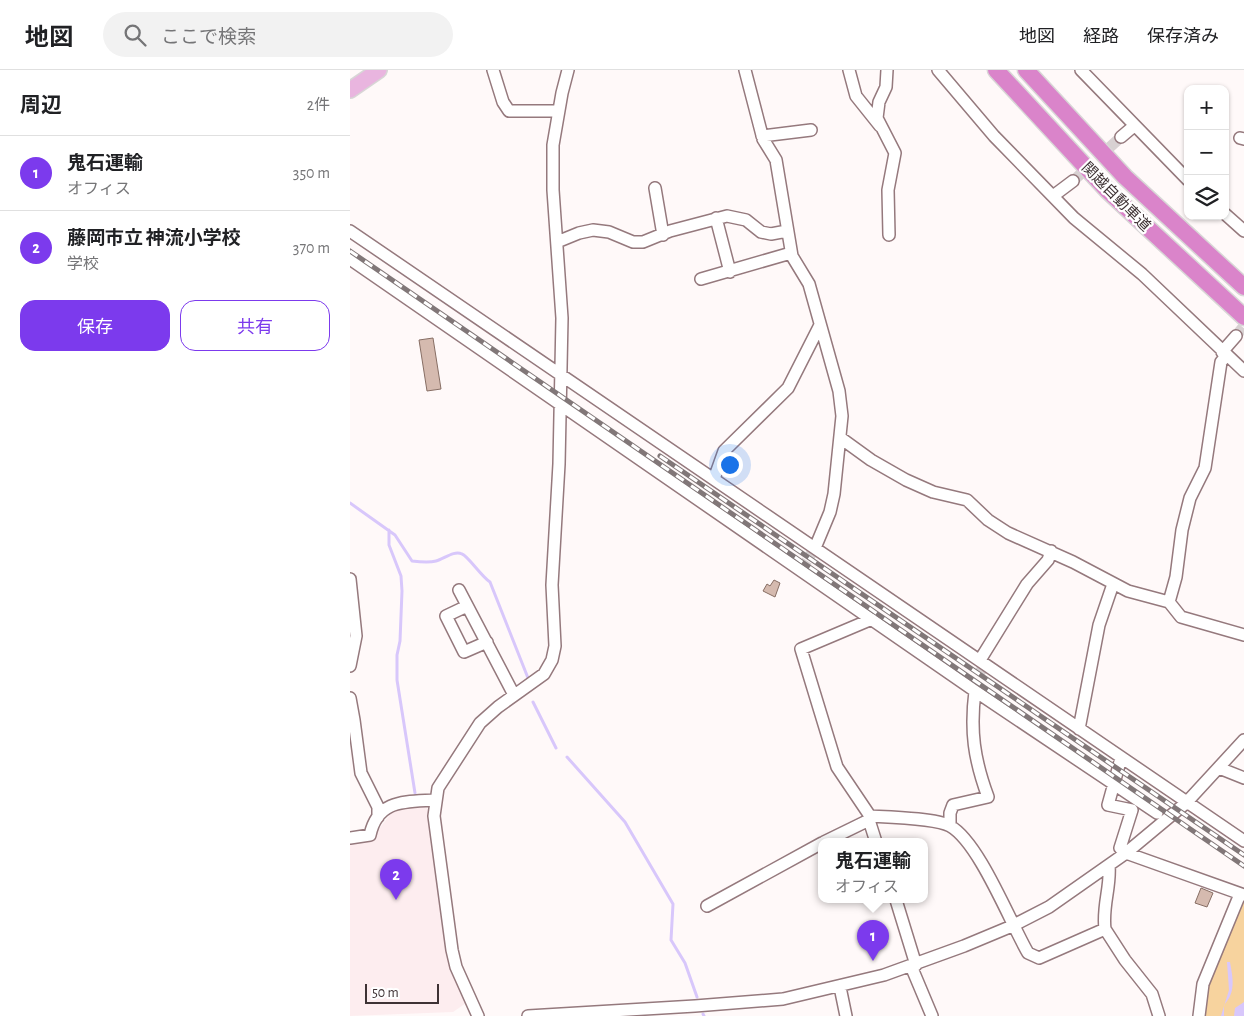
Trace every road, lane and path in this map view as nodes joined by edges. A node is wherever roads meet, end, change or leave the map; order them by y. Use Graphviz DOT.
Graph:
graph roads {
  1 [pos="379,70"];
  2 [pos="493,70"];
  3 [pos="568,70"];
  4 [pos="745,70"];
  5 [pos="849,70"];
  6 [pos="887,70"];
  7 [pos="938,70"];
  8 [pos="996,70"];
  9 [pos="1026,70"];
  10 [pos="1081,70"];
  11 [pos="350,90"];
  12 [pos="558,111"];
  13 [pos="1134,126"];
  14 [pos="881,128"];
  15 [pos="810,130"];
  16 [pos="762,136"];
  17 [pos="1121,137"];
  18 [pos="1184,176"];
  19 [pos="1073,181"];
  20 [pos="655,188"];
  21 [pos="1053,196"];
  22 [pos="1229,217"];
  23 [pos="716,218"];
  24 [pos="1244,230"];
  25 [pos="350,231"];
  26 [pos="787,231"];
  27 [pos="663,234"];
  28 [pos="889,235"];
  29 [pos="557,242"];
  30 [pos="791,253"];
  31 [pos="350,259"];
  32 [pos="730,272"];
  33 [pos="700,279"];
  34 [pos="1244,287"];
  35 [pos="1244,316"];
  36 [pos="820,325"];
  37 [pos="1236,336"];
  38 [pos="1224,354"];
  39 [pos="1244,371"];
  40 [pos="560,374"];
  41 [pos="559,404"];
  42 [pos="842,439"];
  43 [pos="714,479"];
  44 [pos="815,548"];
  45 [pos="1051,551"];
  46 [pos="350,579"];
  47 [pos="1113,584"];
  48 [pos="459,590"];
  49 [pos="1169,602"];
  50 [pos="351,603"];
  51 [pos="468,606"];
  52 [pos="872,620"];
  53 [pos="1244,635"];
  54 [pos="486,642"];
  55 [pos="350,660"];
  56 [pos="980,660"];
  57 [pos="974,691"];
  58 [pos="514,695"];
  59 [pos="350,698"];
  60 [pos="352,720"];
  61 [pos="1079,729"];
  62 [pos="1244,740"];
  63 [pos="1121,758"];
  64 [pos="1219,768"];
  65 [pos="1244,778"];
  66 [pos="1113,784"];
  67 [pos="435,800"];
  68 [pos="1186,803"];
  69 [pos="1157,813"];
  70 [pos="378,817"];
  71 [pos="869,818"];
  72 [pos="950,825"];
  73 [pos="350,838"];
  74 [pos="832,838"];
  75 [pos="875,838"];
  76 [pos="1244,841"];
  77 [pos="818,846"];
  78 [pos="1126,853"];
  79 [pos="1109,865"];
  80 [pos="1242,894"];
  81 [pos="897,903"];
  82 [pos="707,906"];
  83 [pos="1012,926"];
  84 [pos="1106,929"];
  85 [pos="914,965"];
  86 [pos="840,987"];
  87 [pos="478,1016"];
  88 [pos="528,1016"];
  89 [pos="846,1016"];
  90 [pos="932,1016"];
  91 [pos="1159,1016"];
  92 [pos="1199,1016"];
  1 -- 11 [label="main road"];
  2 -- 12 [label="street"];
  3 -- 12 [label="street"];
  4 -- 16 [label="street"];
  5 -- 14 [label="street"];
  6 -- 14 [label="street"];
  7 -- 21 [label="street"];
  8 -- 35 [label="highway, 関越自動車道"];
  9 -- 34 [label="highway, 関越自動車道"];
  10 -- 13 [label="street"];
  12 -- 29 [label="street"];
  13 -- 17 [label="street"];
  13 -- 18 [label="street"];
  14 -- 28 [label="street"];
  15 -- 16 [label="street"];
  16 -- 26 [label="street"];
  19 -- 21 [label="street"];
  20 -- 27 [label="street"];
  21 -- 38 [label="street"];
  22 -- 24 [label="street"];
  23 -- 26 [label="street"];
  23 -- 27 [label="street"];
  23 -- 32 [label="street"];
  25 -- 40 [label="street"];
  26 -- 30 [label="street"];
  27 -- 29 [label="street"];
  29 -- 40 [label="street"];
  30 -- 32 [label="street"];
  30 -- 36 [label="street"];
  31 -- 41 [label="street"];
  32 -- 33 [label="street"];
  36 -- 42 [label="street"];
  36 -- 43 [label="street"];
  37 -- 38 [label="street"];
  38 -- 39 [label="street"];
  38 -- 49 [label="street"];
  40 -- 41 [label="street"];
  40 -- 43 [label="street"];
  41 -- 52 [label="street"];
  41 -- 58 [label="street"];
  42 -- 44 [label="street"];
  42 -- 45 [label="street"];
  43 -- 44 [label="street"];
  44 -- 56 [label="street"];
  45 -- 47 [label="street"];
  45 -- 56 [label="street"];
  46 -- 50 [label="street"];
  47 -- 49 [label="street"];
  47 -- 61 [label="street"];
  48 -- 51 [label="street"];
  49 -- 53 [label="street"];
  50 -- 55 [label="street"];
  51 -- 54 [label="street"];
  51 -- 54 [label="street"];
  52 -- 57 [label="street"];
  52 -- 71 [label="street"];
  54 -- 58 [label="street"];
  56 -- 61 [label="street"];
  57 -- 66 [label="street"];
  57 -- 72 [label="street"];
  58 -- 67 [label="street"];
  59 -- 60 [label="street"];
  60 -- 70 [label="street"];
  61 -- 63 [label="street"];
  62 -- 64 [label="street"];
  63 -- 66 [label="street"];
  63 -- 68 [label="street"];
  64 -- 65 [label="street"];
  64 -- 68 [label="street"];
  66 -- 69 [label="street"];
  66 -- 78 [label="street"];
  67 -- 70 [label="street"];
  67 -- 87 [label="street"];
  68 -- 76 [label="street"];
  68 -- 78 [label="street"];
  70 -- 73 [label="street"];
  71 -- 72 [label="street"];
  71 -- 74 [label="street"];
  71 -- 75 [label="street"];
  72 -- 83 [label="street"];
  77 -- 82 [label="street"];
  78 -- 79 [label="street"];
  78 -- 80 [label="street"];
  79 -- 83 [label="street"];
  79 -- 84 [label="street"];
  80 -- 92 [label="street"];
  81 -- 85 [label="street"];
  83 -- 84 [label="street"];
  83 -- 85 [label="street"];
  84 -- 91 [label="street"];
  85 -- 86 [label="street"];
  85 -- 90 [label="street"];
  86 -- 88 [label="street"];
  86 -- 89 [label="street"];
}
